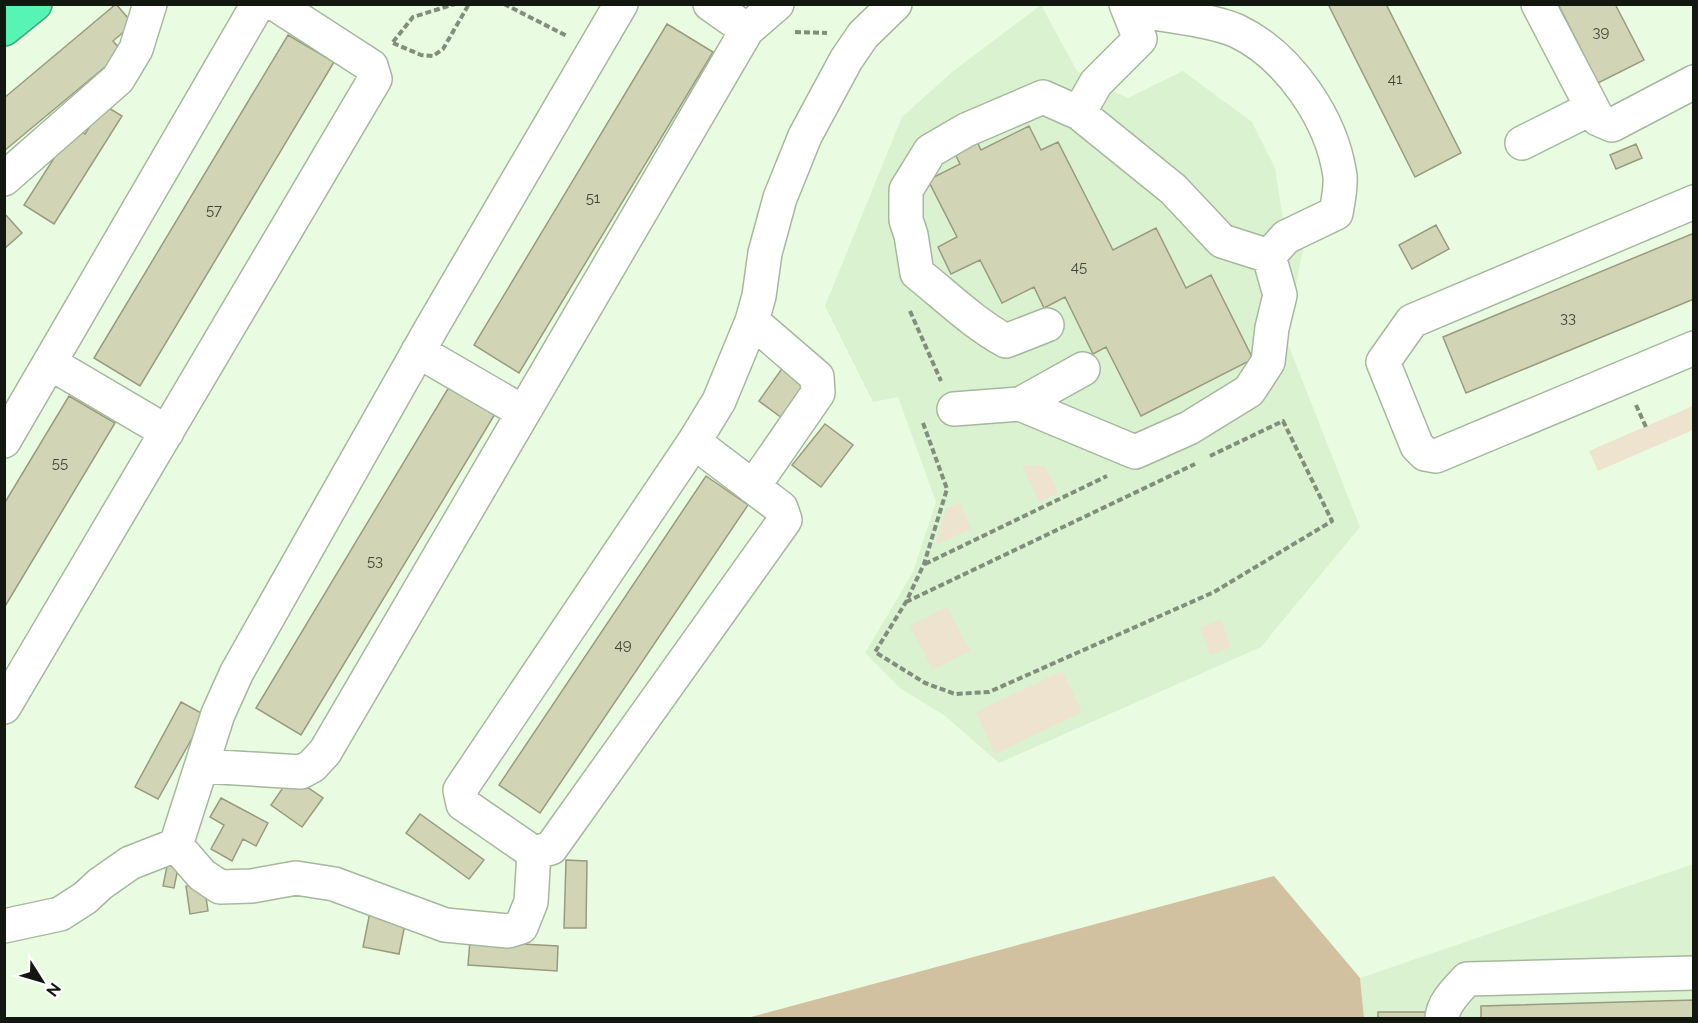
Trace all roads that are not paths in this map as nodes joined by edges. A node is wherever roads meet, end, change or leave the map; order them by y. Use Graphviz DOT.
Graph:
graph roads {
  1 [pos="35,4"];
  2 [pos="150,4"];
  3 [pos="258,4"];
  4 [pos="275,4"];
  5 [pos="621,4"];
  6 [pos="710,4"];
  7 [pos="777,4"];
  8 [pos="895,4"];
  9 [pos="1538,4"];
  10 [pos="1127,7"];
  11 [pos="4,29"];
  12 [pos="747,30"];
  13 [pos="1694,82"];
  14 [pos="1589,102"];
  15 [pos="1079,113"];
  16 [pos="1522,143"];
  17 [pos="4,179"];
  18 [pos="1694,202"];
  19 [pos="1269,256"];
  20 [pos="752,321"];
  21 [pos="1047,325"];
  22 [pos="1694,348"];
  23 [pos="418,351"];
  24 [pos="50,363"];
  25 [pos="1083,369"];
  26 [pos="1020,404"];
  27 [pos="954,409"];
  28 [pos="523,412"];
  29 [pos="166,432"];
  30 [pos="4,441"];
  31 [pos="694,442"];
  32 [pos="753,487"];
  33 [pos="4,707"];
  34 [pos="202,766"];
  35 [pos="176,845"];
  36 [pos="534,853"];
  37 [pos="4,926"];
  38 [pos="1694,973"];
  39 [pos="1442,1018"];
  1 -- 11 [label="highway"];
  2 -- 17 [label="lane"];
  3 -- 24 [label="lane"];
  4 -- 29 [label="lane"];
  5 -- 23 [label="lane"];
  6 -- 12 [label="lane"];
  7 -- 12 [label="lane"];
  8 -- 20 [label="lane"];
  9 -- 14 [label="lane"];
  10 -- 15 [label="lane"];
  10 -- 19 [label="lane"];
  12 -- 28 [label="lane"];
  13 -- 14 [label="lane"];
  14 -- 16 [label="lane"];
  15 -- 19 [label="lane"];
  15 -- 21 [label="lane"];
  18 -- 22 [label="lane"];
  19 -- 26 [label="lane"];
  20 -- 31 [label="lane"];
  20 -- 32 [label="lane"];
  23 -- 28 [label="lane"];
  23 -- 34 [label="lane"];
  24 -- 29 [label="lane"];
  24 -- 30 [label="lane"];
  25 -- 26 [label="lane"];
  26 -- 27 [label="lane"];
  28 -- 34 [label="lane"];
  29 -- 33 [label="lane"];
  31 -- 32 [label="lane"];
  31 -- 36 [label="lane"];
  32 -- 36 [label="lane"];
  34 -- 35 [label="lane"];
  35 -- 36 [label="lane"];
  35 -- 37 [label="lane"];
  38 -- 39 [label="lane"];
}
